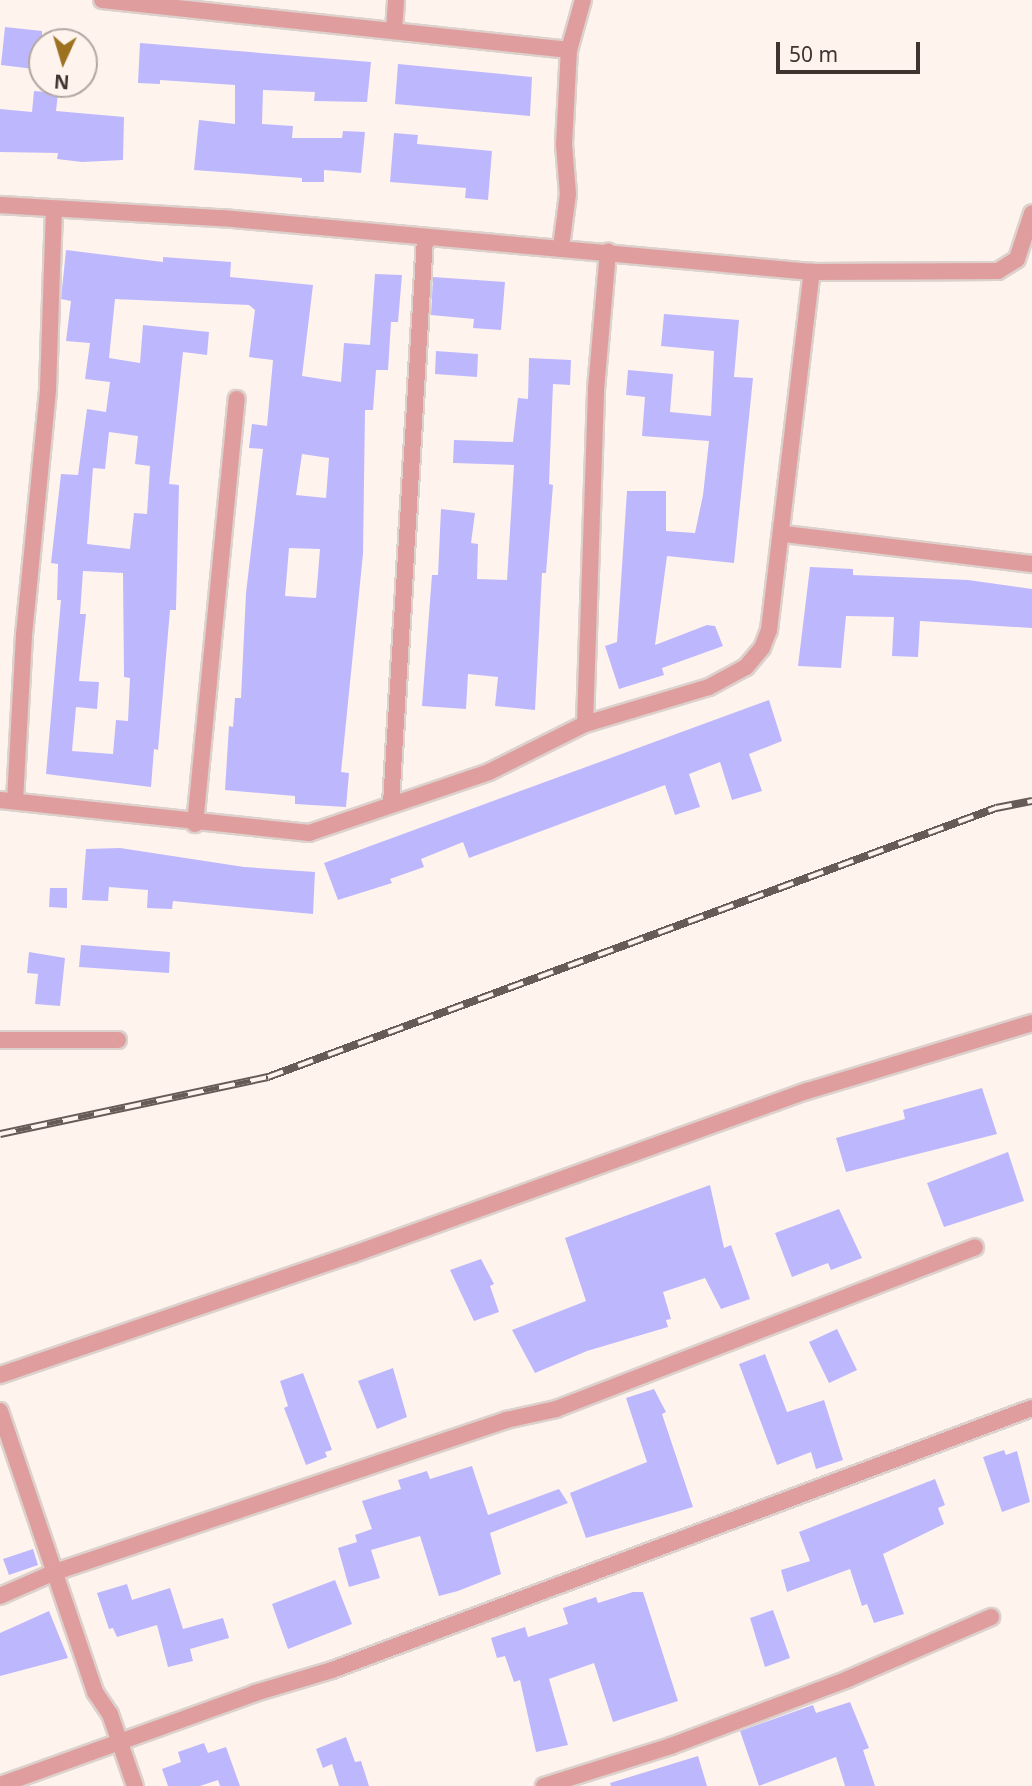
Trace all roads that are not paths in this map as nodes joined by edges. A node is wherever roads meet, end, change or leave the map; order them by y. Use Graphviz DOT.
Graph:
graph roads {
  1 [pos="102,0"];
  2 [pos="396,0"];
  3 [pos="583,0"];
  4 [pos="394,30"];
  5 [pos="569,50"];
  6 [pos="0,205"];
  7 [pos="54,209"];
  8 [pos="1032,213"];
  9 [pos="425,238"];
  10 [pos="561,247"];
  11 [pos="608,252"];
  12 [pos="812,272"];
  13 [pos="237,399"];
  14 [pos="784,534"];
  15 [pos="1032,564"];
  16 [pos="585,724"];
  17 [pos="8,801"];
  18 [pos="391,804"];
  19 [pos="195,824"];
  20 [pos="1032,1023"];
  21 [pos="0,1040"];
  22 [pos="118,1040"];
  23 [pos="975,1247"];
  24 [pos="0,1375"];
  25 [pos="1032,1408"];
  26 [pos="0,1411"];
  27 [pos="55,1572"];
  28 [pos="0,1596"];
  29 [pos="990,1617"];
  30 [pos="118,1745"];
  31 [pos="0,1785"];
  32 [pos="135,1786"];
  33 [pos="544,1786"];
  1 -- 4 [label="street"];
  2 -- 4 [label="street"];
  3 -- 5 [label="street"];
  4 -- 5 [label="street"];
  5 -- 10 [label="street"];
  6 -- 7 [label="street"];
  7 -- 9 [label="street"];
  7 -- 17 [label="street"];
  8 -- 12 [label="street"];
  9 -- 10 [label="street"];
  9 -- 18 [label="street"];
  10 -- 11 [label="street"];
  11 -- 12 [label="street"];
  11 -- 16 [label="street"];
  12 -- 14 [label="street"];
  13 -- 19 [label="street"];
  14 -- 15 [label="street"];
  14 -- 16 [label="street"];
  16 -- 18 [label="street"];
  17 -- 19 [label="street"];
  18 -- 19 [label="street"];
  20 -- 24 [label="street"];
  21 -- 22 [label="street"];
  23 -- 27 [label="street"];
  25 -- 30 [label="street"];
  26 -- 27 [label="street"];
  27 -- 28 [label="street"];
  27 -- 30 [label="street"];
  29 -- 33 [label="street"];
  30 -- 31 [label="street"];
  30 -- 32 [label="street"];
}
